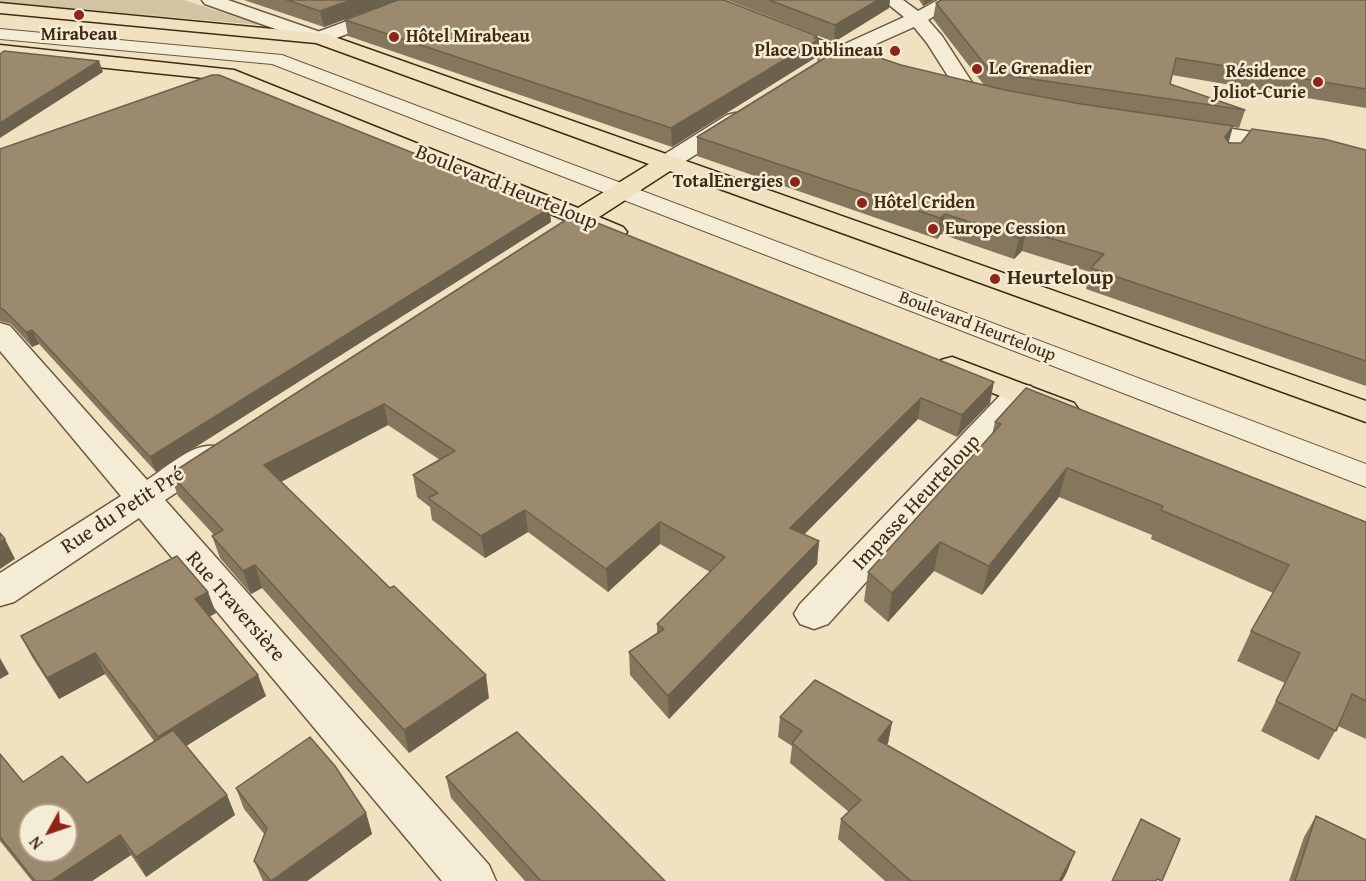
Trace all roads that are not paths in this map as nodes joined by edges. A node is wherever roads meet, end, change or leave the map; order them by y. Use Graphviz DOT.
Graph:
graph roads {
  1 [pos="211,0"];
  2 [pos="420,0"];
  3 [pos="706,0"];
  4 [pos="892,0"];
  5 [pos="951,0"];
  6 [pos="0,8"];
  7 [pos="916,18"];
  8 [pos="0,34"];
  9 [pos="319,38"];
  10 [pos="0,51"];
  11 [pos="839,54"];
  12 [pos="811,71"];
  13 [pos="898,73"];
  14 [pos="226,74"];
  15 [pos="942,85"];
  16 [pos="178,91"];
  17 [pos="751,110"];
  18 [pos="1168,126"];
  19 [pos="668,162"];
  20 [pos="1366,162"];
  21 [pos="625,192"];
  22 [pos="568,226"];
  23 [pos="642,243"];
  24 [pos="0,332"];
  25 [pos="923,355"];
  26 [pos="1020,393"];
  27 [pos="1366,412"];
  28 [pos="1085,419"];
  29 [pos="230,442"];
  30 [pos="1366,477"];
  31 [pos="144,498"];
  32 [pos="0,592"];
  33 [pos="814,614"];
  34 [pos="472,881"];
  1 -- 9 [label="street"];
  2 -- 9 [label="street"];
  3 -- 11 [label="street"];
  4 -- 7 [label="street"];
  5 -- 7 [label="street"];
  6 -- 9 [label="main road"];
  7 -- 11 [label="street"];
  7 -- 15 [label="street"];
  8 -- 21 [label="street, Boulevard Heurteloup"];
  9 -- 19 [label="main road"];
  10 -- 14 [label="main road, Boulevard Heurteloup"];
  11 -- 12 [label="street"];
  11 -- 13 [label="street"];
  14 -- 16 [label="street"];
  14 -- 22 [label="main road, Boulevard Heurteloup"];
  17 -- 19 [label="street"];
  18 -- 20 [label="street"];
  19 -- 21 [label="main road"];
  19 -- 27 [label="main road"];
  21 -- 22 [label="main road"];
  21 -- 30 [label="street, Boulevard Heurteloup"];
  22 -- 23 [label="main road, Boulevard Heurteloup"];
  24 -- 31 [label="street, Rue Traversière"];
  25 -- 26 [label="main road"];
  26 -- 28 [label="main road"];
  26 -- 33 [label="street, Impasse Heurteloup"];
  29 -- 31 [label="street, Rue du Petit Pré"];
  31 -- 32 [label="street, Rue du Petit Pré"];
  31 -- 34 [label="street, Rue Traversière"];
}
